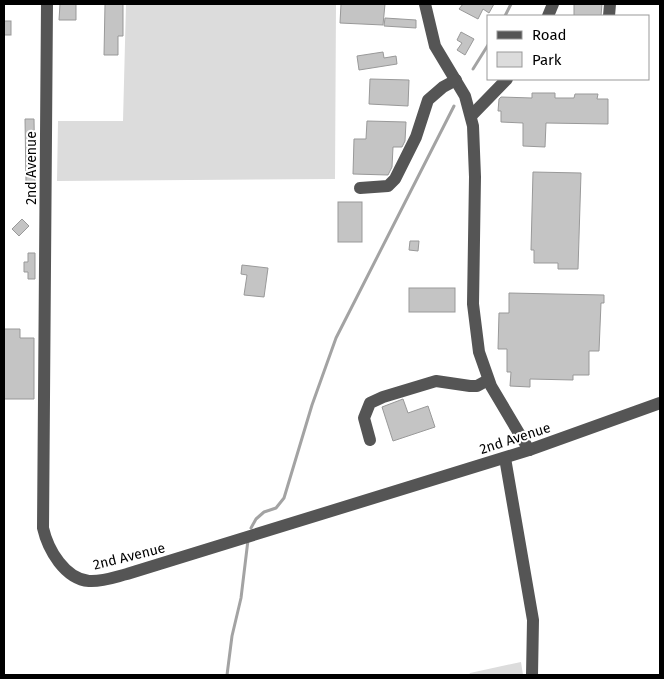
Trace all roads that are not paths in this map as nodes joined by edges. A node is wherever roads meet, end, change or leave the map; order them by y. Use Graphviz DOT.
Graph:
graph roads {
  1 [pos="47,4"];
  2 [pos="425,4"];
  3 [pos="456,80"];
  4 [pos="506,80"];
  5 [pos="470,110"];
  6 [pos="360,188"];
  7 [pos="488,380"];
  8 [pos="660,403"];
  9 [pos="370,440"];
  10 [pos="529,450"];
  11 [pos="505,458"];
  12 [pos="532,675"];
  1 -- 11 [label="street, 2nd Avenue"];
  2 -- 3 [label="street"];
  3 -- 5 [label="street"];
  3 -- 6 [label="street"];
  4 -- 5 [label="street"];
  5 -- 7 [label="street"];
  7 -- 9 [label="street"];
  7 -- 10 [label="street"];
  8 -- 10 [label="street, 2nd Avenue"];
  10 -- 11 [label="street, 2nd Avenue"];
  11 -- 12 [label="street"];
}
